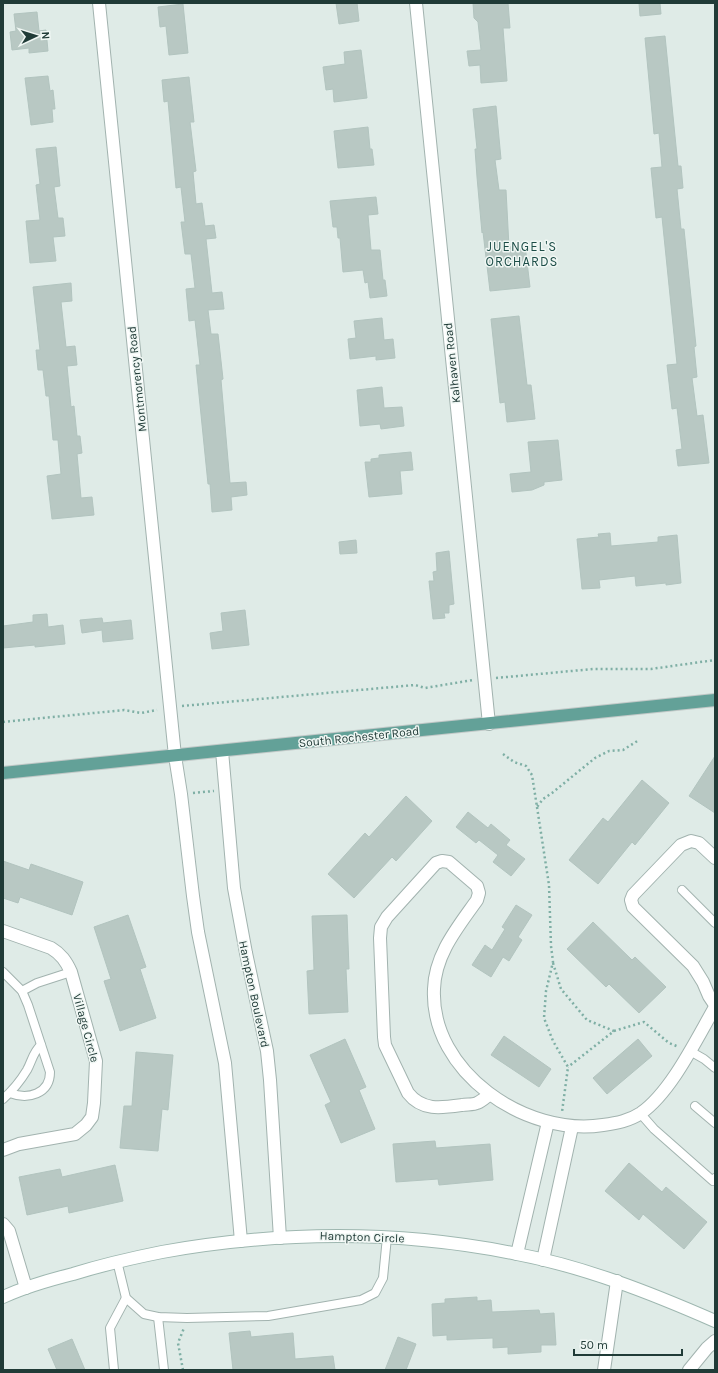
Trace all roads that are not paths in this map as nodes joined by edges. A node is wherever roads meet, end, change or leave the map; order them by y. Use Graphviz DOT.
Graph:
graph roads {
  1 [pos="99,3"];
  2 [pos="416,3"];
  3 [pos="715,700"];
  4 [pos="489,724"];
  5 [pos="222,751"];
  6 [pos="175,756"];
  7 [pos="3,773"];
  8 [pos="715,858"];
  9 [pos="682,890"];
  10 [pos="715,923"];
  11 [pos="3,931"];
  12 [pos="3,972"];
  13 [pos="71,972"];
  14 [pos="22,991"];
  15 [pos="715,1006"];
  16 [pos="41,1045"];
  17 [pos="690,1051"];
  18 [pos="715,1068"];
  19 [pos="490,1094"];
  20 [pos="6,1096"];
  21 [pos="695,1106"];
  22 [pos="640,1113"];
  23 [pos="548,1122"];
  24 [pos="715,1123"];
  25 [pos="566,1126"];
  26 [pos="3,1150"];
  27 [pos="715,1178"];
  28 [pos="3,1224"];
  29 [pos="387,1237"];
  30 [pos="280,1238"];
  31 [pos="241,1240"];
  32 [pos="517,1254"];
  33 [pos="543,1260"];
  34 [pos="117,1261"];
  35 [pos="617,1281"];
  36 [pos="26,1288"];
  37 [pos="4,1294"];
  38 [pos="126,1298"];
  39 [pos="158,1317"];
  40 [pos="715,1321"];
  41 [pos="715,1340"];
  42 [pos="114,1370"];
  43 [pos="164,1370"];
  44 [pos="604,1370"];
  45 [pos="689,1370"];
  1 -- 6 [label="street, Montmorency Road"];
  2 -- 4 [label="street, Kalhaven Road"];
  3 -- 4 [label="main road, South Rochester Road"];
  4 -- 5 [label="main road, South Rochester Road"];
  5 -- 6 [label="main road, South Rochester Road"];
  5 -- 30 [label="street, Hampton Boulevard"];
  6 -- 7 [label="main road, South Rochester Road"];
  6 -- 31 [label="street"];
  8 -- 15 [label="street"];
  9 -- 10 [label="lane"];
  11 -- 13 [label="street, Village Circle"];
  12 -- 14 [label="lane"];
  13 -- 14 [label="lane"];
  13 -- 26 [label="street, Village Circle"];
  14 -- 16 [label="lane"];
  15 -- 17 [label="street"];
  16 -- 20 [label="lane"];
  16 -- 20 [label="lane"];
  17 -- 18 [label="lane"];
  17 -- 22 [label="street"];
  19 -- 19 [label="street"];
  19 -- 23 [label="street"];
  21 -- 24 [label="lane"];
  22 -- 25 [label="street"];
  22 -- 27 [label="lane"];
  23 -- 25 [label="street"];
  23 -- 32 [label="street"];
  25 -- 33 [label="street"];
  28 -- 36 [label="street"];
  29 -- 30 [label="street, Hampton Circle"];
  29 -- 32 [label="street, Hampton Circle"];
  29 -- 39 [label="lane"];
  30 -- 31 [label="street, Hampton Circle"];
  31 -- 34 [label="street, Hampton Circle"];
  32 -- 33 [label="street, Hampton Circle"];
  33 -- 35 [label="street, Hampton Circle"];
  34 -- 36 [label="street, Hampton Circle"];
  34 -- 38 [label="lane"];
  35 -- 40 [label="street, Hampton Circle"];
  35 -- 44 [label="street"];
  36 -- 37 [label="street, Hampton Circle"];
  38 -- 39 [label="lane"];
  38 -- 42 [label="lane"];
  39 -- 43 [label="lane"];
  41 -- 45 [label="street"];
}
